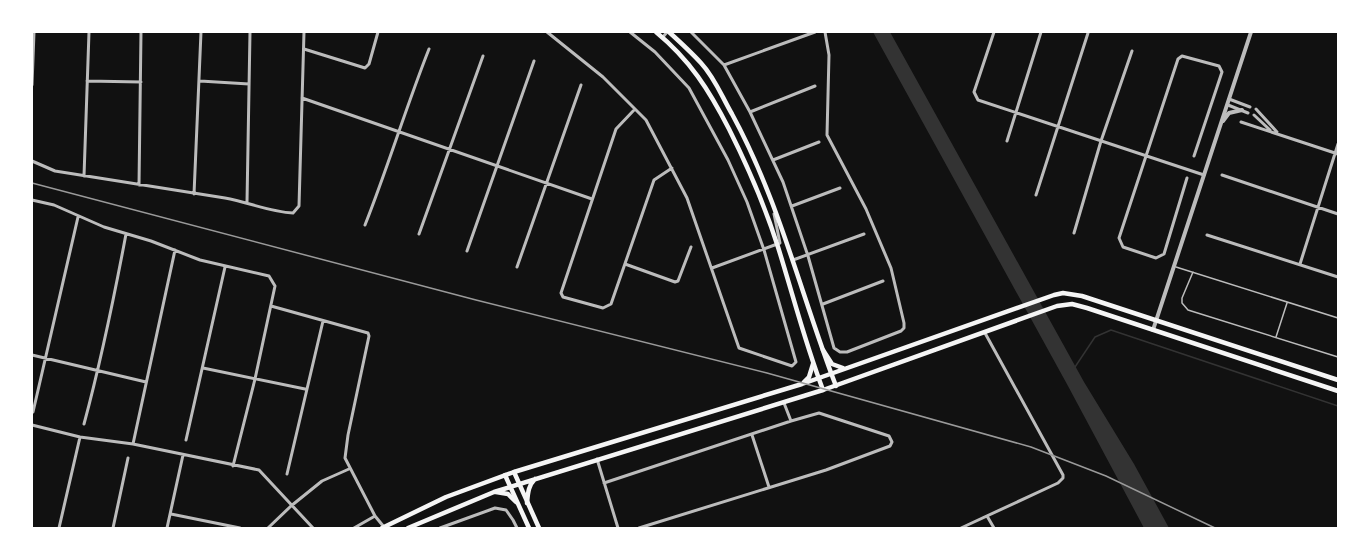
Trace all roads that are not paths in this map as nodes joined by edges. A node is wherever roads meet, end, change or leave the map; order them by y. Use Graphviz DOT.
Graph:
graph roads {
  1 [pos="34,32"];
  2 [pos="89,32"];
  3 [pos="141,32"];
  4 [pos="201,32"];
  5 [pos="250,32"];
  6 [pos="304,32"];
  7 [pos="378,32"];
  8 [pos="547,32"];
  9 [pos="630,32"];
  10 [pos="656,32"];
  11 [pos="668,32"];
  12 [pos="691,32"];
  13 [pos="815,32"];
  14 [pos="825,32"];
  15 [pos="994,32"];
  16 [pos="1041,32"];
  17 [pos="1251,32"];
  18 [pos="1088,33"];
  19 [pos="663,37"];
  20 [pos="304,49"];
  21 [pos="429,49"];
  22 [pos="1132,51"];
  23 [pos="483,56"];
  24 [pos="534,61"];
  25 [pos="724,65"];
  26 [pos="32,71"];
  27 [pos="87,81"];
  28 [pos="200,81"];
  29 [pos="141,82"];
  30 [pos="249,84"];
  31 [pos="32,85"];
  32 [pos="581,85"];
  33 [pos="815,86"];
  34 [pos="302,98"];
  35 [pos="1228,102"];
  36 [pos="1250,107"];
  37 [pos="635,109"];
  38 [pos="1256,109"];
  39 [pos="1242,110"];
  40 [pos="750,112"];
  41 [pos="1016,112"];
  42 [pos="1248,112"];
  43 [pos="1254,115"];
  44 [pos="1241,122"];
  45 [pos="1059,125"];
  46 [pos="1221,125"];
  47 [pos="399,130"];
  48 [pos="1271,132"];
  49 [pos="1279,134"];
  50 [pos="1007,141"];
  51 [pos="1101,141"];
  52 [pos="819,142"];
  53 [pos="1338,144"];
  54 [pos="450,148"];
  55 [pos="1337,154"];
  56 [pos="1147,156"];
  57 [pos="1194,156"];
  58 [pos="773,160"];
  59 [pos="32,161"];
  60 [pos="498,165"];
  61 [pos="672,168"];
  62 [pos="1204,175"];
  63 [pos="1222,175"];
  64 [pos="84,176"];
  65 [pos="1187,178"];
  66 [pos="548,183"];
  67 [pos="140,185"];
  68 [pos="840,188"];
  69 [pos="194,194"];
  70 [pos="1036,195"];
  71 [pos="592,199"];
  72 [pos="32,200"];
  73 [pos="247,201"];
  74 [pos="792,206"];
  75 [pos="774,207"];
  76 [pos="1318,207"];
  77 [pos="1338,214"];
  78 [pos="78,217"];
  79 [pos="365,225"];
  80 [pos="1074,233"];
  81 [pos="126,234"];
  82 [pos="419,234"];
  83 [pos="864,234"];
  84 [pos="1207,235"];
  85 [pos="777,245"];
  86 [pos="691,247"];
  87 [pos="175,249"];
  88 [pos="764,250"];
  89 [pos="467,251"];
  90 [pos="808,256"];
  91 [pos="793,260"];
  92 [pos="625,264"];
  93 [pos="1300,264"];
  94 [pos="1174,266"];
  95 [pos="225,267"];
  96 [pos="517,267"];
  97 [pos="712,268"];
  98 [pos="1193,272"];
  99 [pos="1338,277"];
  100 [pos="883,281"];
  101 [pos="1288,302"];
  102 [pos="822,304"];
  103 [pos="271,306"];
  104 [pos="1338,318"];
  105 [pos="323,321"];
  106 [pos="1156,321"];
  107 [pos="1153,330"];
  108 [pos="985,332"];
  109 [pos="1276,338"];
  110 [pos="823,350"];
  111 [pos="32,354"];
  112 [pos="1338,357"];
  113 [pos="45,358"];
  114 [pos="813,364"];
  115 [pos="203,368"];
  116 [pos="843,368"];
  117 [pos="98,371"];
  118 [pos="831,373"];
  119 [pos="818,377"];
  120 [pos="255,379"];
  121 [pos="1338,380"];
  122 [pos="146,382"];
  123 [pos="802,384"];
  124 [pos="836,386"];
  125 [pos="305,390"];
  126 [pos="823,390"];
  127 [pos="1338,391"];
  128 [pos="784,402"];
  129 [pos="33,411"];
  130 [pos="791,421"];
  131 [pos="84,424"];
  132 [pos="32,425"];
  133 [pos="752,435"];
  134 [pos="80,437"];
  135 [pos="186,440"];
  136 [pos="133,444"];
  137 [pos="183,455"];
  138 [pos="128,458"];
  139 [pos="597,459"];
  140 [pos="233,466"];
  141 [pos="350,469"];
  142 [pos="514,472"];
  143 [pos="287,474"];
  144 [pos="505,475"];
  145 [pos="537,477"];
  146 [pos="519,483"];
  147 [pos="604,483"];
  148 [pos="509,486"];
  149 [pos="769,488"];
  150 [pos="494,492"];
  151 [pos="516,502"];
  152 [pos="527,503"];
  153 [pos="291,506"];
  154 [pos="171,514"];
  155 [pos="375,516"];
  156 [pos="987,516"];
  157 [pos="59,528"];
  158 [pos="113,528"];
  159 [pos="167,528"];
  160 [pos="240,528"];
  161 [pos="268,528"];
  162 [pos="313,528"];
  163 [pos="354,528"];
  164 [pos="383,528"];
  165 [pos="408,528"];
  166 [pos="440,528"];
  167 [pos="517,528"];
  168 [pos="529,528"];
  169 [pos="539,528"];
  170 [pos="618,528"];
  171 [pos="639,528"];
  172 [pos="961,528"];
  173 [pos="994,528"];
  1 -- 26 [label="street"];
  2 -- 27 [label="street"];
  3 -- 29 [label="street"];
  4 -- 28 [label="street"];
  5 -- 30 [label="street"];
  6 -- 20 [label="street"];
  7 -- 20 [label="street"];
  8 -- 37 [label="street"];
  9 -- 88 [label="street"];
  10 -- 19 [label="main road"];
  11 -- 19 [label="street"];
  11 -- 75 [label="main road"];
  12 -- 25 [label="street"];
  13 -- 25 [label="street"];
  14 -- 102 [label="street"];
  15 -- 41 [label="street"];
  16 -- 41 [label="street"];
  17 -- 35 [label="street"];
  18 -- 45 [label="street"];
  19 -- 85 [label="main road"];
  20 -- 34 [label="street"];
  21 -- 47 [label="street"];
  22 -- 51 [label="street"];
  23 -- 54 [label="street"];
  24 -- 60 [label="street"];
  25 -- 40 [label="street"];
  26 -- 31 [label="street"];
  27 -- 29 [label="street"];
  27 -- 64 [label="street"];
  28 -- 30 [label="street"];
  28 -- 69 [label="street"];
  29 -- 67 [label="street"];
  30 -- 73 [label="street"];
  32 -- 66 [label="street"];
  33 -- 40 [label="street"];
  34 -- 47 [label="street"];
  34 -- 73 [label="street"];
  35 -- 36 [label="street"];
  35 -- 39 [label="street"];
  35 -- 46 [label="street"];
  37 -- 61 [label="street"];
  37 -- 71 [label="street"];
  38 -- 49 [label="street"];
  39 -- 42 [label="street"];
  39 -- 46 [label="street"];
  40 -- 58 [label="street"];
  41 -- 45 [label="street"];
  41 -- 50 [label="street"];
  43 -- 48 [label="street"];
  44 -- 48 [label="street"];
  45 -- 51 [label="street"];
  45 -- 70 [label="street"];
  46 -- 62 [label="street"];
  47 -- 54 [label="street"];
  47 -- 79 [label="street"];
  48 -- 49 [label="street"];
  49 -- 55 [label="street"];
  51 -- 56 [label="street"];
  51 -- 80 [label="street"];
  52 -- 58 [label="street"];
  53 -- 55 [label="street"];
  54 -- 60 [label="street"];
  54 -- 82 [label="street"];
  55 -- 76 [label="street"];
  56 -- 57 [label="street"];
  56 -- 62 [label="street"];
  56 -- 65 [label="street"];
  58 -- 74 [label="street"];
  59 -- 64 [label="street"];
  60 -- 66 [label="street"];
  60 -- 89 [label="street"];
  61 -- 92 [label="street"];
  61 -- 97 [label="street"];
  62 -- 94 [label="street"];
  63 -- 76 [label="street"];
  64 -- 67 [label="street"];
  66 -- 71 [label="street"];
  66 -- 96 [label="street"];
  67 -- 69 [label="street"];
  68 -- 74 [label="street"];
  69 -- 73 [label="street"];
  71 -- 92 [label="street"];
  72 -- 78 [label="street"];
  74 -- 90 [label="street"];
  75 -- 85 [label="street"];
  75 -- 91 [label="main road"];
  76 -- 77 [label="street"];
  76 -- 93 [label="street"];
  78 -- 81 [label="street"];
  78 -- 113 [label="street"];
  81 -- 87 [label="street"];
  81 -- 117 [label="street"];
  83 -- 90 [label="street"];
  84 -- 93 [label="street"];
  85 -- 88 [label="street"];
  85 -- 114 [label="main road"];
  86 -- 92 [label="street"];
  87 -- 95 [label="street"];
  87 -- 122 [label="street"];
  88 -- 97 [label="street"];
  88 -- 97 [label="street"];
  90 -- 91 [label="street"];
  90 -- 102 [label="street"];
  91 -- 110 [label="main road"];
  93 -- 99 [label="street"];
  94 -- 98 [label="lane"];
  94 -- 106 [label="street"];
  95 -- 103 [label="street"];
  95 -- 115 [label="street"];
  98 -- 101 [label="lane"];
  98 -- 109 [label="lane"];
  100 -- 102 [label="street"];
  101 -- 104 [label="lane"];
  101 -- 109 [label="lane"];
  103 -- 105 [label="street"];
  103 -- 120 [label="street"];
  105 -- 125 [label="street"];
  105 -- 141 [label="street"];
  106 -- 107 [label="street"];
  106 -- 116 [label="main road"];
  106 -- 121 [label="main road"];
  107 -- 108 [label="main road"];
  107 -- 127 [label="main road"];
  108 -- 124 [label="main road"];
  108 -- 156 [label="street"];
  109 -- 112 [label="lane"];
  110 -- 116 [label="main road"];
  110 -- 118 [label="main road"];
  111 -- 113 [label="street"];
  113 -- 117 [label="street"];
  113 -- 129 [label="street"];
  114 -- 119 [label="main road"];
  114 -- 123 [label="main road"];
  115 -- 120 [label="street"];
  115 -- 135 [label="street"];
  116 -- 118 [label="main road"];
  117 -- 122 [label="street"];
  117 -- 131 [label="street"];
  118 -- 119 [label="main road"];
  118 -- 124 [label="main road"];
  119 -- 123 [label="main road"];
  119 -- 126 [label="main road"];
  120 -- 125 [label="street"];
  120 -- 140 [label="street"];
  122 -- 136 [label="street"];
  123 -- 142 [label="main road"];
  124 -- 126 [label="main road"];
  125 -- 143 [label="street"];
  126 -- 128 [label="main road"];
  128 -- 130 [label="street"];
  128 -- 139 [label="main road"];
  130 -- 133 [label="street"];
  130 -- 149 [label="street"];
  132 -- 134 [label="street"];
  133 -- 147 [label="street"];
  133 -- 149 [label="street"];
  134 -- 136 [label="street"];
  134 -- 157 [label="street"];
  136 -- 137 [label="street"];
  137 -- 140 [label="street"];
  137 -- 154 [label="street"];
  138 -- 158 [label="street"];
  139 -- 145 [label="main road"];
  139 -- 147 [label="street"];
  140 -- 153 [label="street"];
  141 -- 153 [label="street"];
  141 -- 155 [label="street"];
  142 -- 144 [label="main road"];
  142 -- 146 [label="main road"];
  144 -- 148 [label="main road"];
  144 -- 164 [label="main road"];
  145 -- 146 [label="main road"];
  145 -- 152 [label="main road"];
  146 -- 148 [label="main road"];
  146 -- 152 [label="main road"];
  147 -- 170 [label="street"];
  148 -- 150 [label="main road"];
  148 -- 151 [label="main road"];
  149 -- 171 [label="street"];
  150 -- 151 [label="main road"];
  150 -- 165 [label="main road"];
  151 -- 168 [label="main road"];
  152 -- 169 [label="main road"];
  153 -- 161 [label="street"];
  153 -- 162 [label="street"];
  154 -- 159 [label="street"];
  154 -- 160 [label="street"];
  155 -- 163 [label="street"];
  155 -- 164 [label="street"];
  156 -- 172 [label="street"];
  156 -- 173 [label="street"];
  166 -- 167 [label="street"];
}
